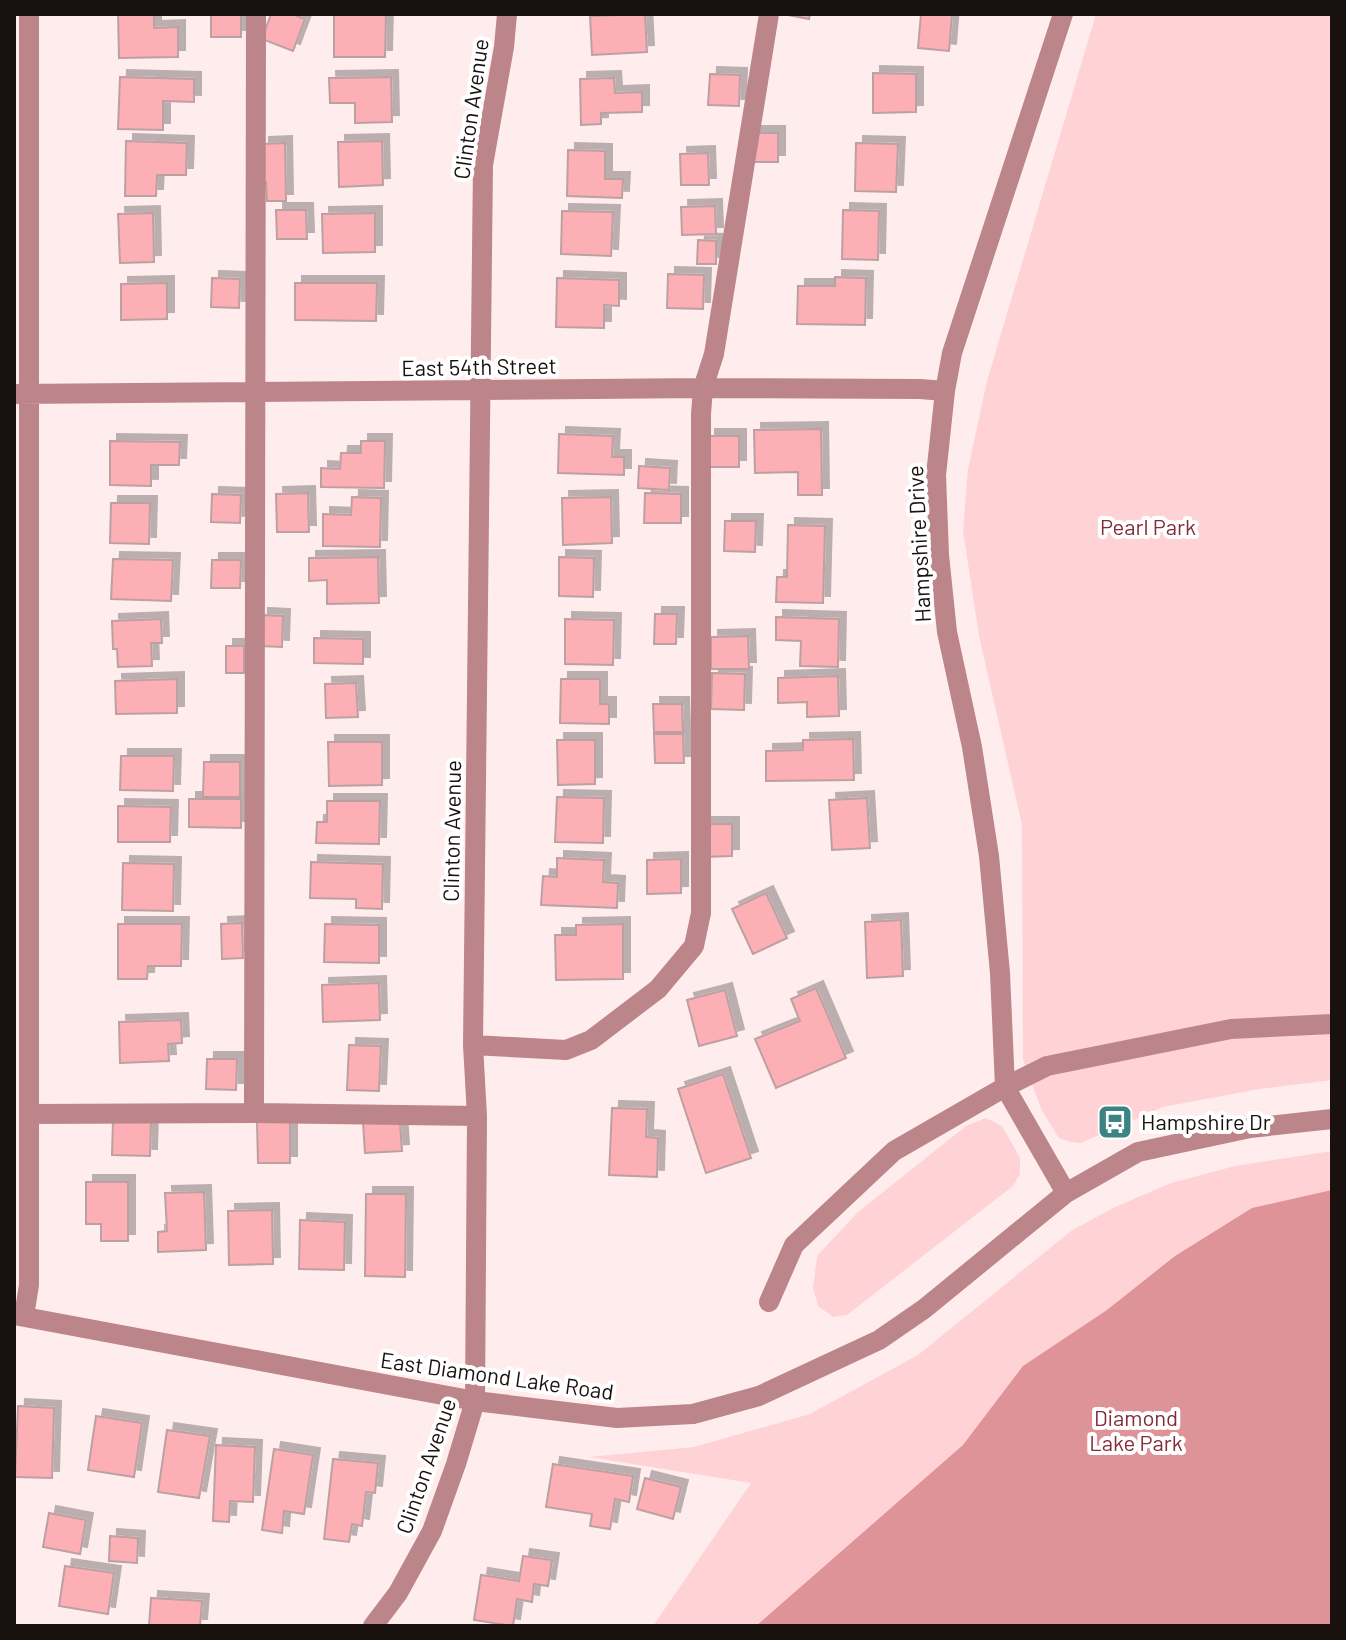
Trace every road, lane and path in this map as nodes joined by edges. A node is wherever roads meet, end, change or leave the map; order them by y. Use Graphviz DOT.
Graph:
graph roads {
  1 [pos="29,14"];
  2 [pos="256,14"];
  3 [pos="507,14"];
  4 [pos="769,14"];
  5 [pos="1063,14"];
  6 [pos="703,388"];
  7 [pos="481,391"];
  8 [pos="945,391"];
  9 [pos="255,393"];
  10 [pos="22,394"];
  11 [pos="1332,1024"];
  12 [pos="473,1045"];
  13 [pos="1005,1087"];
  14 [pos="254,1113"];
  15 [pos="29,1114"];
  16 [pos="477,1116"];
  17 [pos="1332,1119"];
  18 [pos="1066,1193"];
  19 [pos="769,1302"];
  20 [pos="19,1316"];
  21 [pos="475,1401"];
  22 [pos="373,1626"];
  1 -- 10 [label="street"];
  2 -- 9 [label="street"];
  3 -- 7 [label="street, Clinton Avenue"];
  4 -- 6 [label="street"];
  5 -- 8 [label="street, Hampshire Drive"];
  6 -- 7 [label="street, East 54th Street"];
  6 -- 8 [label="street, East 54th Street"];
  6 -- 12 [label="street"];
  7 -- 9 [label="street, East 54th Street"];
  7 -- 12 [label="street, Clinton Avenue"];
  8 -- 13 [label="street, Hampshire Drive"];
  9 -- 10 [label="street, East 54th Street"];
  9 -- 14 [label="street"];
  10 -- 15 [label="street"];
  11 -- 13 [label="street"];
  12 -- 16 [label="street, Clinton Avenue"];
  13 -- 18 [label="street, Hampshire Drive"];
  13 -- 19 [label="street"];
  14 -- 15 [label="street"];
  14 -- 16 [label="street"];
  15 -- 20 [label="street"];
  16 -- 21 [label="street, Clinton Avenue"];
  17 -- 18 [label="street, East Diamond Lake Road"];
  18 -- 21 [label="street, East Diamond Lake Road"];
  20 -- 21 [label="street, East Diamond Lake Road"];
  21 -- 22 [label="street, Clinton Avenue"];
}
